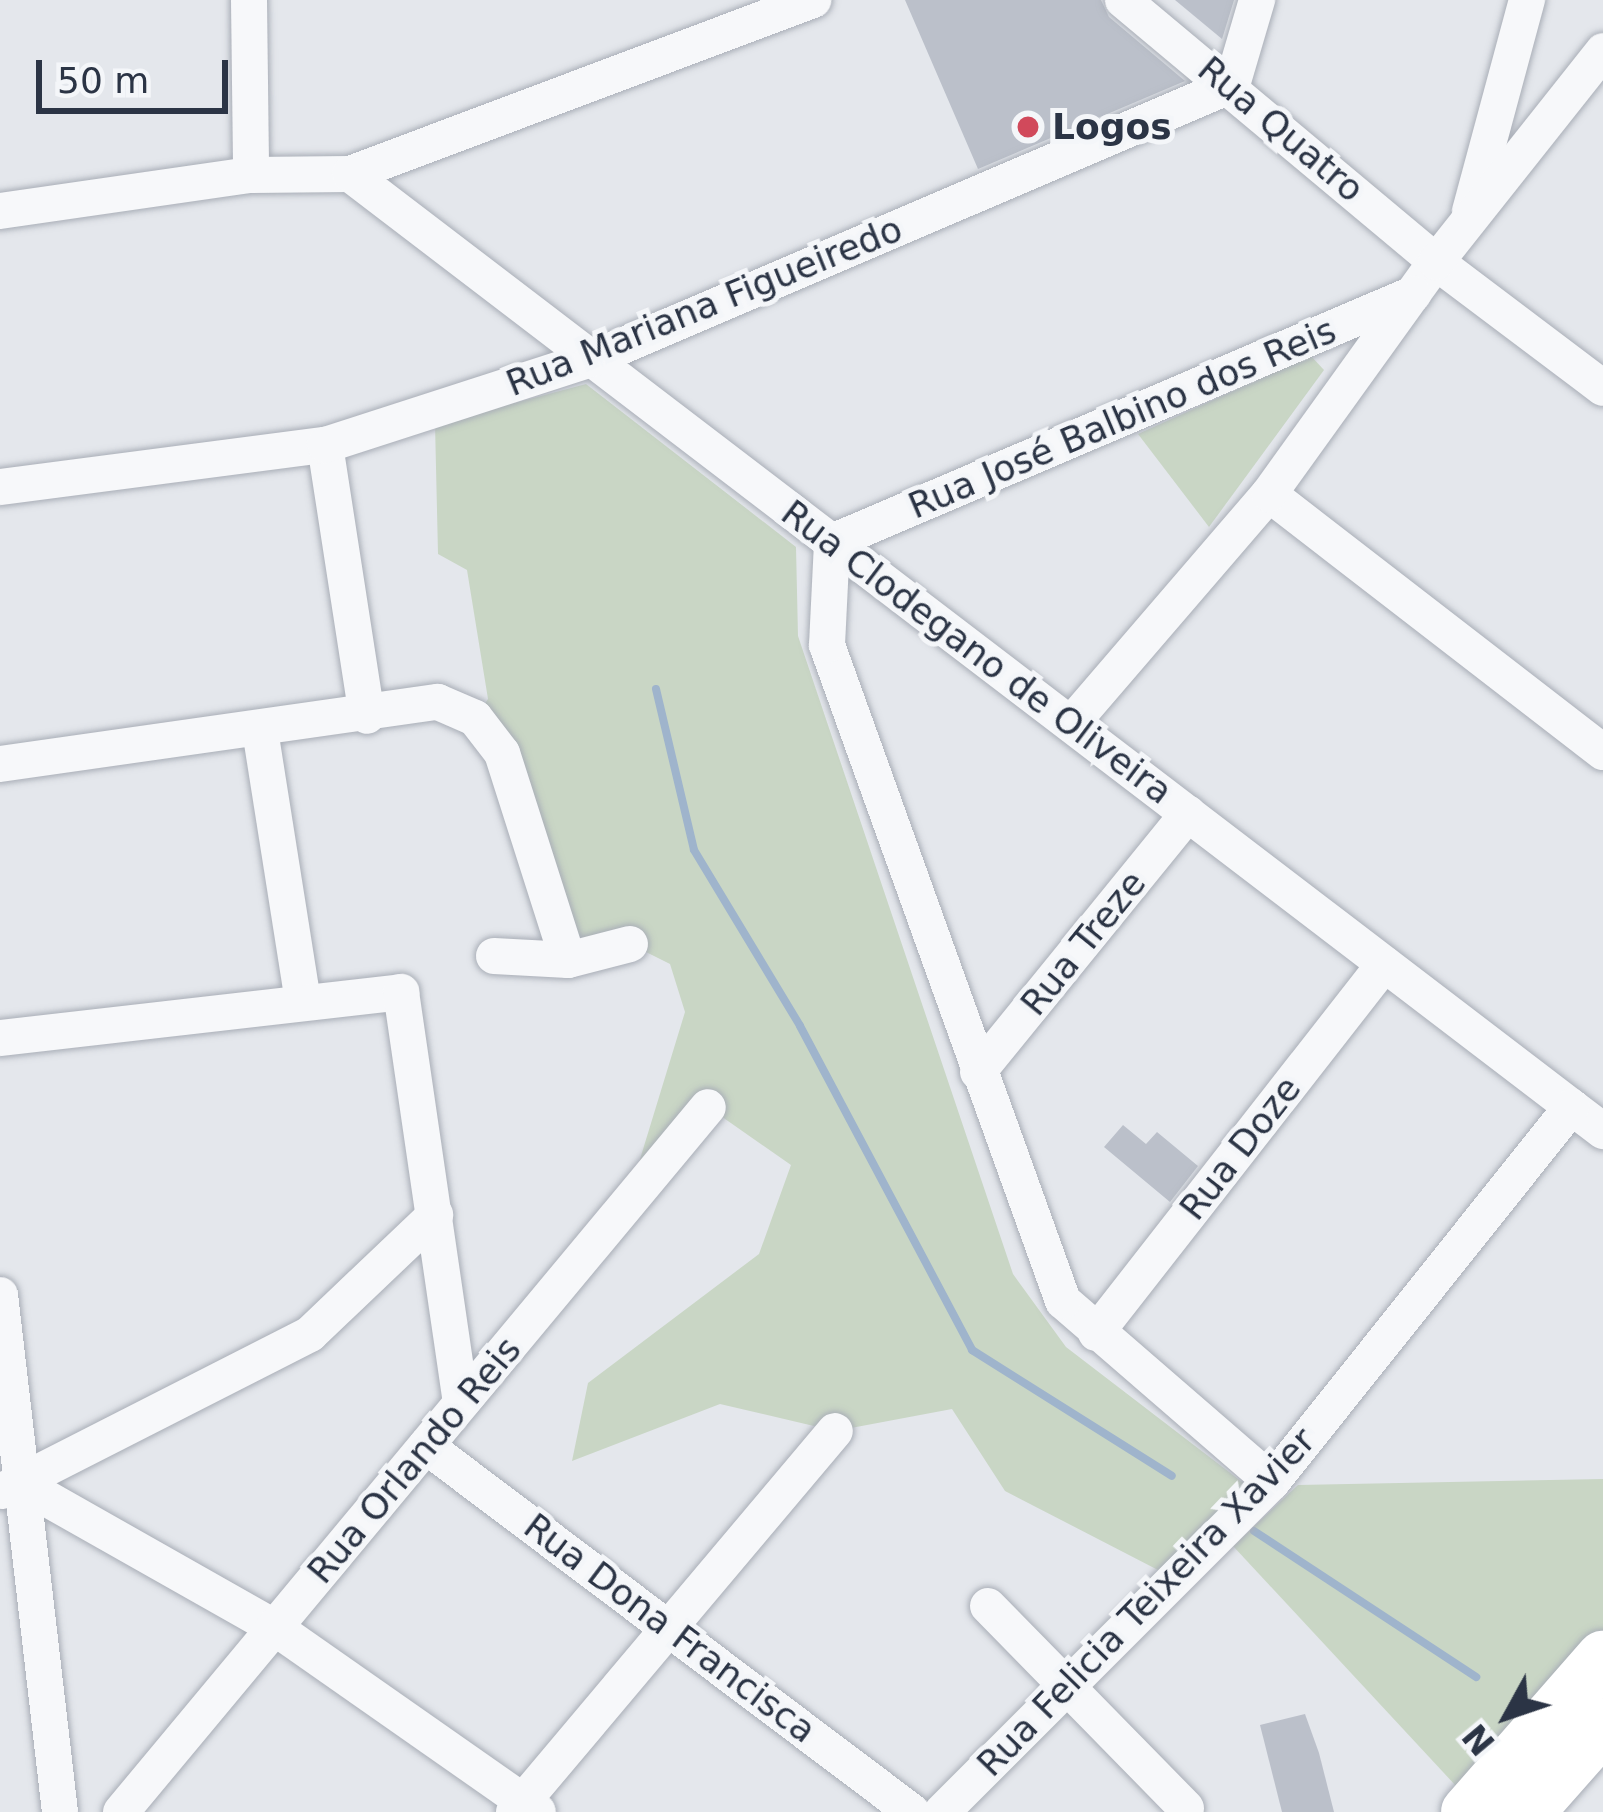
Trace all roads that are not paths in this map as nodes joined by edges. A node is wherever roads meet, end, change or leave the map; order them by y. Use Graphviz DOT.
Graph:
graph roads {
  1 [pos="249,0"];
  2 [pos="813,0"];
  3 [pos="1123,0"];
  4 [pos="1257,0"];
  5 [pos="1527,0"];
  6 [pos="1600,62"];
  7 [pos="1232,85"];
  8 [pos="350,174"];
  9 [pos="250,175"];
  10 [pos="0,211"];
  11 [pos="1466,226"];
  12 [pos="1436,262"];
  13 [pos="1412,294"];
  14 [pos="592,359"];
  15 [pos="1603,388"];
  16 [pos="325,445"];
  17 [pos="0,487"];
  18 [pos="1269,494"];
  19 [pos="832,542"];
  20 [pos="367,716"];
  21 [pos="1070,724"];
  22 [pos="260,730"];
  23 [pos="1603,752"];
  24 [pos="0,764"];
  25 [pos="1188,814"];
  26 [pos="630,944"];
  27 [pos="494,956"];
  28 [pos="568,959"];
  29 [pos="1384,964"];
  30 [pos="303,1004"];
  31 [pos="0,1039"];
  32 [pos="978,1072"];
  33 [pos="708,1107"];
  34 [pos="1571,1107"];
  35 [pos="1603,1132"];
  36 [pos="435,1215"];
  37 [pos="0,1295"];
  38 [pos="1096,1333"];
  39 [pos="461,1403"];
  40 [pos="835,1431"];
  41 [pos="426,1446"];
  42 [pos="1272,1482"];
  43 [pos="15,1485"];
  44 [pos="988,1606"];
  45 [pos="670,1626"];
  46 [pos="274,1627"];
  47 [pos="1603,1658"];
  48 [pos="1068,1690"];
  49 [pos="1603,1726"];
  50 [pos="138,1806"];
  51 [pos="525,1808"];
  52 [pos="1186,1808"];
  53 [pos="60,1812"];
  54 [pos="912,1812"];
  55 [pos="942,1812"];
  56 [pos="1468,1812"];
  57 [pos="1527,1812"];
  1 -- 9 [label="street"];
  2 -- 8 [label="street"];
  3 -- 7 [label="street, Rua Quatro"];
  4 -- 7 [label="street"];
  5 -- 11 [label="street"];
  6 -- 11 [label="street"];
  7 -- 12 [label="street, Rua Quatro"];
  7 -- 14 [label="street, Rua Mariana Figueiredo"];
  8 -- 9 [label="street"];
  8 -- 14 [label="street, Rua Clodegano de Oliveira"];
  9 -- 10 [label="street"];
  11 -- 12 [label="street"];
  12 -- 13 [label="street"];
  12 -- 15 [label="street, Rua Quatro"];
  13 -- 18 [label="street"];
  13 -- 19 [label="street, Rua José Balbino dos Reis"];
  14 -- 16 [label="street, Rua Mariana Figueiredo"];
  14 -- 19 [label="street, Rua Clodegano de Oliveira"];
  16 -- 17 [label="street, Rua Mariana Figueiredo"];
  16 -- 20 [label="street"];
  18 -- 21 [label="street"];
  18 -- 23 [label="street"];
  19 -- 21 [label="street, Rua Clodegano de Oliveira"];
  19 -- 32 [label="street"];
  20 -- 22 [label="street"];
  20 -- 28 [label="street"];
  21 -- 25 [label="street, Rua Clodegano de Oliveira"];
  22 -- 24 [label="street"];
  22 -- 30 [label="street"];
  25 -- 29 [label="street, Rua Clodegano de Oliveira"];
  25 -- 32 [label="street, Rua Treze"];
  26 -- 28 [label="street"];
  27 -- 28 [label="street"];
  29 -- 34 [label="street, Rua Clodegano de Oliveira"];
  29 -- 38 [label="street, Rua Doze"];
  30 -- 31 [label="street"];
  30 -- 36 [label="street"];
  32 -- 38 [label="street"];
  33 -- 39 [label="street, Rua Orlando Reis"];
  34 -- 35 [label="street, Rua Clodegano de Oliveira"];
  34 -- 42 [label="street, Rua Felicia Teixeira Xavier"];
  36 -- 39 [label="street"];
  36 -- 43 [label="street"];
  37 -- 43 [label="street"];
  38 -- 42 [label="street"];
  39 -- 41 [label="street, Rua Orlando Reis"];
  40 -- 45 [label="street"];
  41 -- 45 [label="street, Rua Dona Francisca"];
  41 -- 46 [label="street, Rua Orlando Reis"];
  42 -- 48 [label="street, Rua Felicia Teixeira Xavier"];
  43 -- 46 [label="street"];
  43 -- 53 [label="street"];
  44 -- 48 [label="street"];
  45 -- 51 [label="street"];
  45 -- 54 [label="street, Rua Dona Francisca"];
  46 -- 50 [label="street, Rua Orlando Reis"];
  46 -- 51 [label="street"];
  47 -- 56 [label="highway"];
  48 -- 52 [label="street"];
  48 -- 55 [label="street, Rua Felicia Teixeira Xavier"];
  49 -- 57 [label="highway"];
}
